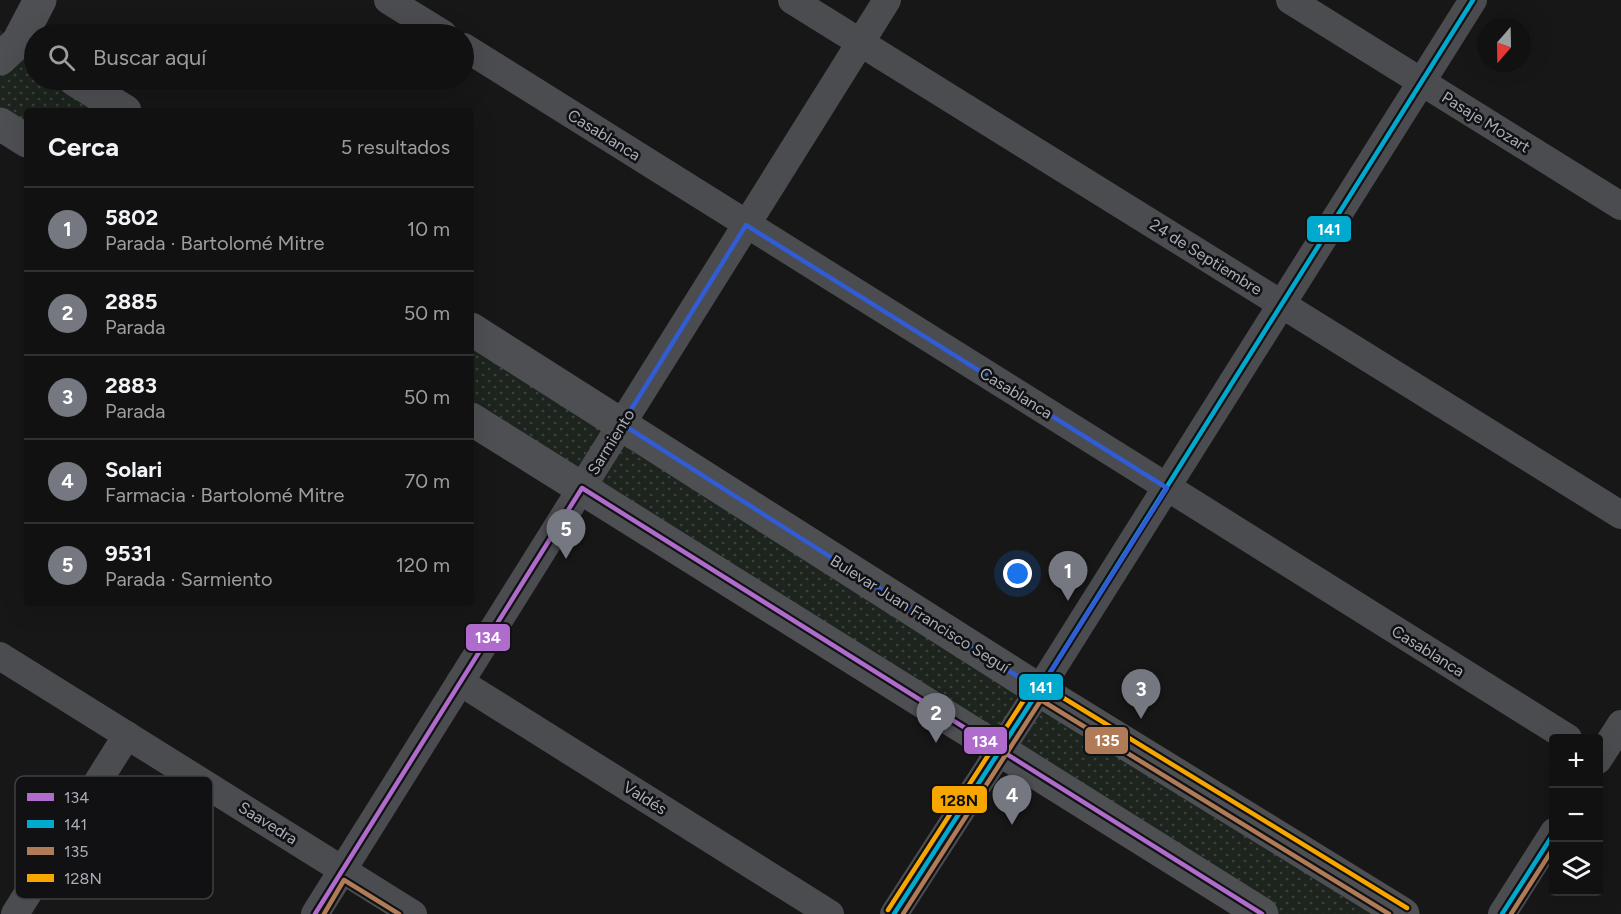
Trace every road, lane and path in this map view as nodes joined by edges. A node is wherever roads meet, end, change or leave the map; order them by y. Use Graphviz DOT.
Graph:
graph roads {
  1 [pos="40,0"];
  2 [pos="388,0"];
  3 [pos="792,0"];
  4 [pos="887,0"];
  5 [pos="1290,0"];
  6 [pos="1473,0"];
  7 [pos="26,24"];
  8 [pos="427,24"];
  9 [pos="24,27"];
  10 [pos="861,43"];
  11 [pos="13,46"];
  12 [pos="474,53"];
  13 [pos="1422,82"];
  14 [pos="91,90"];
  15 [pos="120,108"];
  16 [pos="0,124"];
  17 [pos="24,139"];
  18 [pos="1621,206"];
  19 [pos="747,225"];
  20 [pos="1282,305"];
  21 [pos="474,331"];
  22 [pos="474,421"];
  23 [pos="622,424"];
  24 [pos="582,488"];
  25 [pos="1167,488"];
  26 [pos="1621,514"];
  27 [pos="0,656"];
  28 [pos="460,682"];
  29 [pos="1039,690"];
  30 [pos="1621,724"];
  31 [pos="1562,734"];
  32 [pos="127,735"];
  33 [pos="1000,750"];
  34 [pos="1604,762"];
  35 [pos="101,776"];
  36 [pos="192,776"];
  37 [pos="213,789"];
  38 [pos="1549,840"];
  39 [pos="342,870"];
  40 [pos="24,899"];
  41 [pos="15,914"];
  42 [pos="315,914"];
  43 [pos="413,914"];
  44 [pos="830,914"];
  45 [pos="894,914"];
  46 [pos="1262,914"];
  47 [pos="1403,914"];
  48 [pos="1502,914"];
  1 -- 7 [label="main road"];
  2 -- 8 [label="street"];
  3 -- 10 [label="street, 24 de Septiembre"];
  4 -- 10 [label="street, Sarmiento"];
  5 -- 13 [label="street, Pasaje Mozart"];
  6 -- 13 [label="street"];
  9 -- 11 [label="main road"];
  10 -- 19 [label="street, Sarmiento"];
  10 -- 20 [label="street, 24 de Septiembre"];
  12 -- 19 [label="street, Casablanca"];
  13 -- 18 [label="street, Pasaje Mozart"];
  13 -- 20 [label="street"];
  14 -- 15 [label="main road"];
  16 -- 17 [label="main road"];
  19 -- 23 [label="street, Sarmiento"];
  19 -- 25 [label="street, Casablanca"];
  20 -- 25 [label="street"];
  20 -- 26 [label="street, 24 de Septiembre"];
  21 -- 23 [label="main road, Bulevar Juan Francisco Seguí"];
  22 -- 24 [label="main road"];
  23 -- 24 [label="street, Sarmiento"];
  23 -- 29 [label="main road, Bulevar Juan Francisco Seguí"];
  24 -- 28 [label="street, Sarmiento"];
  24 -- 33 [label="main road"];
  25 -- 29 [label="street"];
  25 -- 31 [label="street, Casablanca"];
  27 -- 32 [label="street, Saavedra"];
  28 -- 39 [label="street, Sarmiento"];
  28 -- 44 [label="street, Valdés"];
  29 -- 33 [label="street"];
  29 -- 47 [label="main road, Bulevar Juan Francisco Seguí"];
  30 -- 34 [label="street"];
  32 -- 35 [label="street"];
  32 -- 36 [label="street, Saavedra"];
  33 -- 45 [label="street"];
  33 -- 46 [label="main road"];
  37 -- 39 [label="street, Saavedra"];
  38 -- 48 [label="street"];
  39 -- 42 [label="street, Sarmiento"];
  39 -- 43 [label="street, Saavedra"];
  40 -- 41 [label="street"];
}
